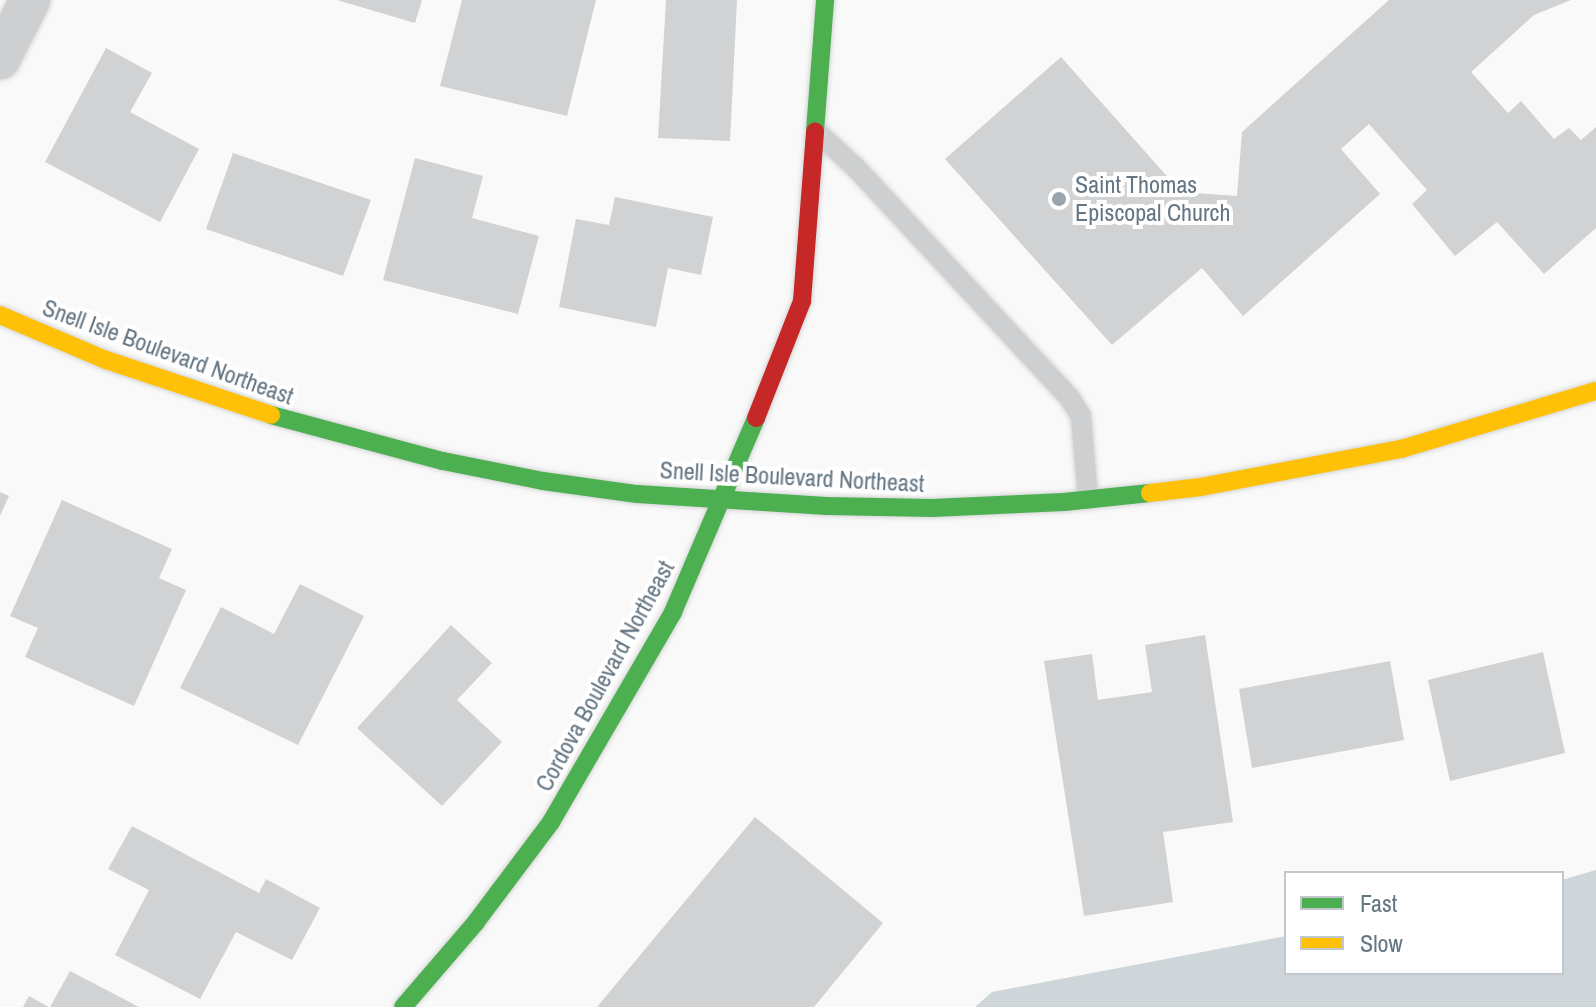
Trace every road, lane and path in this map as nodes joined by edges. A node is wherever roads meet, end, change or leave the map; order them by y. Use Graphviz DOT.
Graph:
graph roads {
  1 [pos="30,0"];
  2 [pos="825,0"];
  3 [pos="0,59"];
  4 [pos="815,130"];
  5 [pos="0,315"];
  6 [pos="1596,391"];
  7 [pos="1088,499"];
  8 [pos="723,500"];
  9 [pos="403,1007"];
  1 -- 3 [label="street"];
  2 -- 4 [label="street, Cordova Boulevard Northeast"];
  4 -- 7 [label="lane"];
  4 -- 8 [label="street, Cordova Boulevard Northeast"];
  5 -- 8 [label="street, Snell Isle Boulevard Northeast"];
  6 -- 7 [label="street, Snell Isle Boulevard Northeast"];
  7 -- 8 [label="street, Snell Isle Boulevard Northeast"];
  8 -- 9 [label="street, Cordova Boulevard Northeast"];
}
